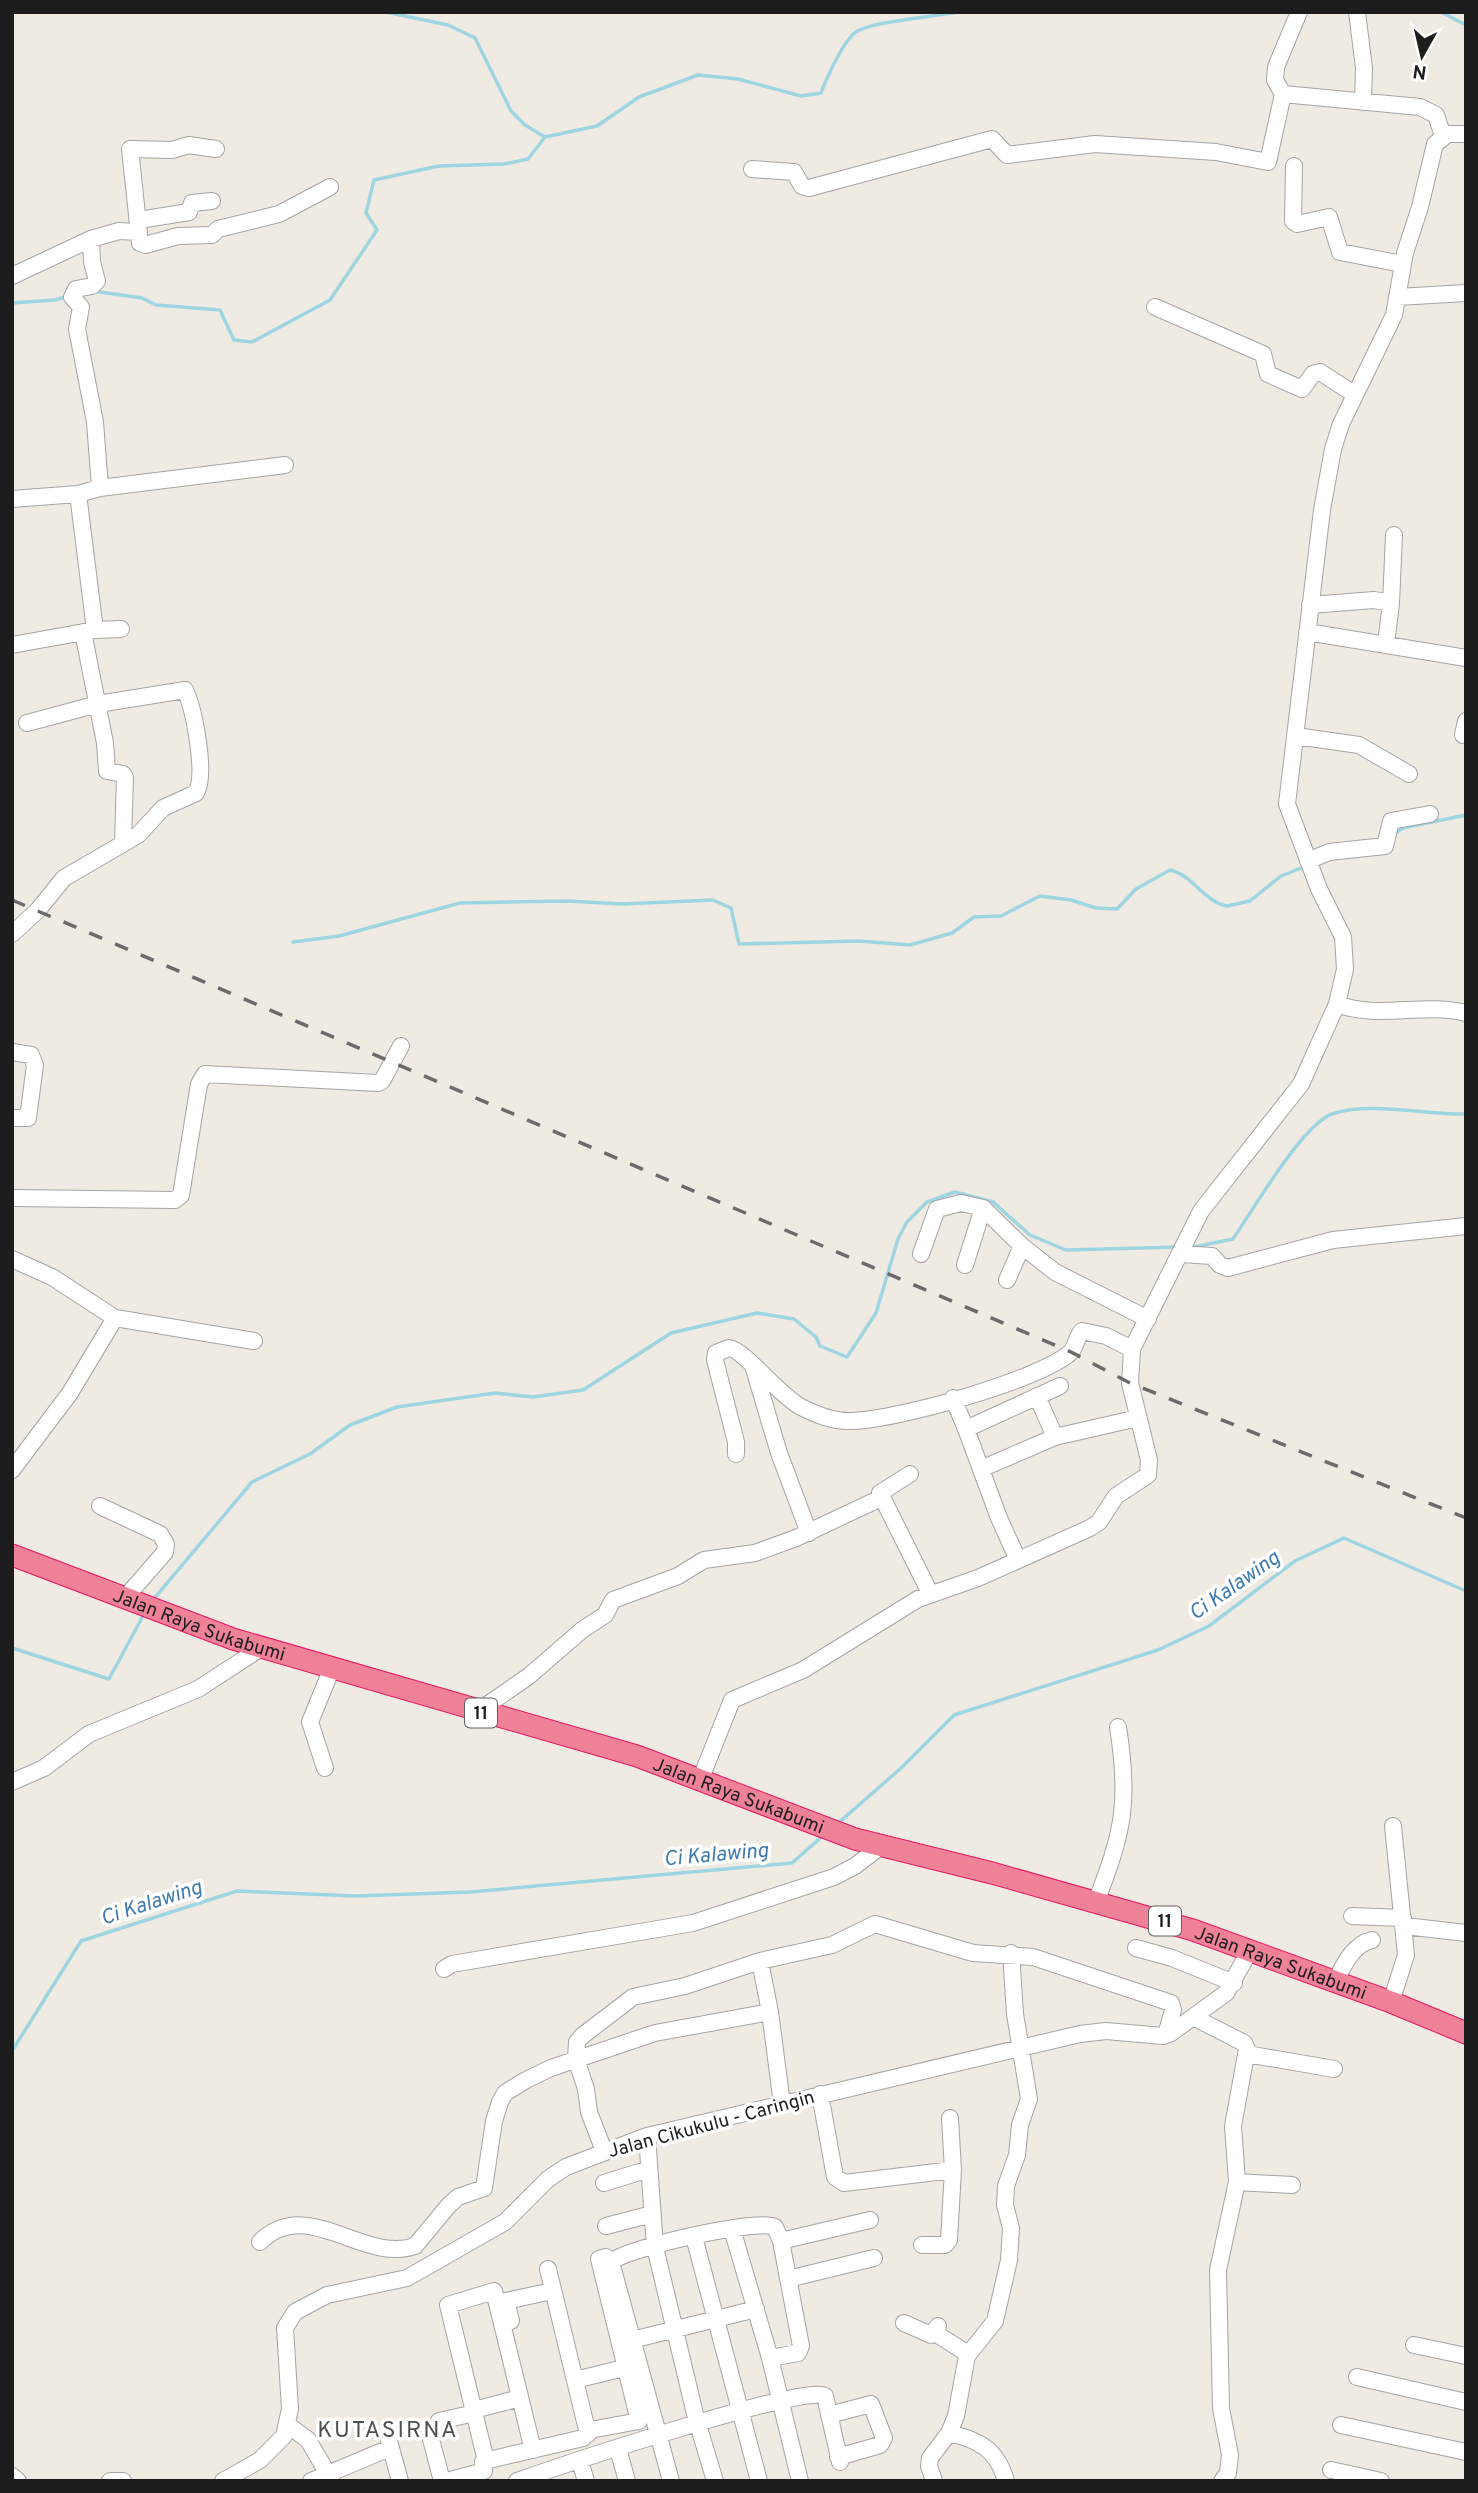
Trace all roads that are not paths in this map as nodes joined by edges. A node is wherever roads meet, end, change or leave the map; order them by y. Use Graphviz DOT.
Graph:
graph roads {
  1 [pos="1299,12"];
  2 [pos="1357,12"];
  3 [pos="1283,94"];
  4 [pos="1363,102"];
  5 [pos="1466,134"];
  6 [pos="1443,136"];
  7 [pos="215,149"];
  8 [pos="1294,166"];
  9 [pos="752,169"];
  10 [pos="330,187"];
  11 [pos="212,201"];
  12 [pos="138,226"];
  13 [pos="91,239"];
  14 [pos="1402,264"];
  15 [pos="12,276"];
  16 [pos="1466,293"];
  17 [pos="1397,297"];
  18 [pos="1155,307"];
  19 [pos="1353,394"];
  20 [pos="285,465"];
  21 [pos="100,488"];
  22 [pos="78,494"];
  23 [pos="12,499"];
  24 [pos="1394,536"];
  25 [pos="1391,603"];
  26 [pos="1310,606"];
  27 [pos="121,629"];
  28 [pos="89,631"];
  29 [pos="1307,632"];
  30 [pos="1386,644"];
  31 [pos="12,645"];
  32 [pos="1466,658"];
  33 [pos="98,704"];
  34 [pos="27,723"];
  35 [pos="1296,736"];
  36 [pos="1409,774"];
  37 [pos="1430,814"];
  38 [pos="123,842"];
  39 [pos="1309,863"];
  40 [pos="12,934"];
  41 [pos="1338,1004"];
  42 [pos="1466,1013"];
  43 [pos="401,1046"];
  44 [pos="12,1052"];
  45 [pos="12,1118"];
  46 [pos="12,1198"];
  47 [pos="983,1209"];
  48 [pos="1466,1226"];
  49 [pos="1022,1246"];
  50 [pos="920,1254"];
  51 [pos="1182,1254"];
  52 [pos="12,1259"];
  53 [pos="965,1265"];
  54 [pos="1007,1280"];
  55 [pos="116,1318"];
  56 [pos="1148,1319"];
  57 [pos="254,1341"];
  58 [pos="1132,1349"];
  59 [pos="754,1368"];
  60 [pos="1060,1386"];
  61 [pos="1037,1396"];
  62 [pos="953,1398"];
  63 [pos="1138,1418"];
  64 [pos="966,1429"];
  65 [pos="1055,1437"];
  66 [pos="736,1454"];
  67 [pos="13,1468"];
  68 [pos="982,1468"];
  69 [pos="909,1474"];
  70 [pos="881,1498"];
  71 [pos="100,1506"];
  72 [pos="809,1533"];
  73 [pos="12,1555"];
  74 [pos="1018,1560"];
  75 [pos="930,1593"];
  76 [pos="128,1599"];
  77 [pos="261,1648"];
  78 [pos="332,1668"];
  79 [pos="477,1712"];
  80 [pos="1118,1727"];
  81 [pos="325,1768"];
  82 [pos="701,1778"];
  83 [pos="12,1782"];
  84 [pos="1393,1826"];
  85 [pos="881,1846"];
  86 [pos="1096,1902"];
  87 [pos="1352,1916"];
  88 [pos="1404,1922"];
  89 [pos="1466,1933"];
  90 [pos="1372,1940"];
  91 [pos="1136,1948"];
  92 [pos="1249,1952"];
  93 [pos="1011,1954"];
  94 [pos="760,1961"];
  95 [pos="444,1969"];
  96 [pos="1335,1982"];
  97 [pos="1234,1983"];
  98 [pos="1391,2002"];
  99 [pos="770,2012"];
  100 [pos="1195,2018"];
  101 [pos="1466,2033"];
  102 [pos="1166,2035"];
  103 [pos="1021,2048"];
  104 [pos="1247,2054"];
  105 [pos="576,2059"];
  106 [pos="1334,2069"];
  107 [pos="820,2094"];
  108 [pos="782,2104"];
  109 [pos="950,2118"];
  110 [pos="647,2136"];
  111 [pos="604,2151"];
  112 [pos="649,2169"];
  113 [pos="953,2170"];
  114 [pos="1237,2182"];
  115 [pos="604,2183"];
  116 [pos="1292,2185"];
  117 [pos="652,2214"];
  118 [pos="870,2220"];
  119 [pos="606,2226"];
  120 [pos="732,2229"];
  121 [pos="694,2237"];
  122 [pos="781,2241"];
  123 [pos="260,2242"];
  124 [pos="922,2245"];
  125 [pos="654,2246"];
  126 [pos="874,2258"];
  127 [pos="611,2262"];
  128 [pos="548,2269"];
  129 [pos="788,2279"];
  130 [pos="552,2291"];
  131 [pos="756,2309"];
  132 [pos="715,2319"];
  133 [pos="904,2323"];
  134 [pos="675,2329"];
  135 [pos="632,2340"];
  136 [pos="1414,2345"];
  137 [pos="968,2354"];
  138 [pos="1466,2356"];
  139 [pos="770,2358"];
  140 [pos="631,2366"];
  141 [pos="1357,2376"];
  142 [pos="575,2380"];
  143 [pos="780,2400"];
  144 [pos="524,2401"];
  145 [pos="1466,2402"];
  146 [pos="474,2411"];
  147 [pos="742,2411"];
  148 [pos="829,2415"];
  149 [pos="698,2424"];
  150 [pos="288,2425"];
  151 [pos="1341,2425"];
  152 [pos="949,2433"];
  153 [pos="588,2434"];
  154 [pos="657,2436"];
  155 [pos="537,2449"];
  156 [pos="618,2449"];
  157 [pos="1466,2452"];
  158 [pos="486,2460"];
  159 [pos="580,2461"];
  160 [pos="1331,2470"];
  161 [pos="12,2476"];
  162 [pos="330,2476"];
  163 [pos="538,2477"];
  164 [pos="18,2481"];
  165 [pos="110,2481"];
  166 [pos="122,2481"];
  167 [pos="223,2481"];
  168 [pos="311,2481"];
  169 [pos="400,2481"];
  170 [pos="442,2481"];
  171 [pos="447,2481"];
  172 [pos="517,2481"];
  173 [pos="586,2481"];
  174 [pos="628,2481"];
  175 [pos="671,2481"];
  176 [pos="715,2481"];
  177 [pos="760,2481"];
  178 [pos="800,2481"];
  179 [pos="933,2481"];
  180 [pos="1006,2481"];
  181 [pos="1222,2481"];
  182 [pos="1381,2481"];
  1 -- 3 [label="street"];
  2 -- 4 [label="street"];
  3 -- 4 [label="street"];
  3 -- 9 [label="street"];
  4 -- 6 [label="street"];
  5 -- 6 [label="street"];
  6 -- 14 [label="street"];
  7 -- 12 [label="street"];
  8 -- 14 [label="street"];
  10 -- 12 [label="street"];
  11 -- 12 [label="street"];
  12 -- 13 [label="street"];
  13 -- 15 [label="street"];
  13 -- 21 [label="street"];
  14 -- 17 [label="street"];
  16 -- 17 [label="street"];
  17 -- 19 [label="street"];
  18 -- 19 [label="street"];
  19 -- 26 [label="street"];
  20 -- 21 [label="street"];
  21 -- 22 [label="street"];
  22 -- 23 [label="street"];
  22 -- 28 [label="street"];
  24 -- 25 [label="street"];
  25 -- 26 [label="street"];
  25 -- 30 [label="street"];
  26 -- 29 [label="street"];
  27 -- 28 [label="street"];
  28 -- 31 [label="street"];
  28 -- 33 [label="street"];
  29 -- 30 [label="street"];
  29 -- 35 [label="street"];
  30 -- 32 [label="street"];
  33 -- 34 [label="street"];
  33 -- 38 [label="street"];
  33 -- 38 [label="street"];
  35 -- 36 [label="street"];
  35 -- 39 [label="street"];
  37 -- 39 [label="street"];
  38 -- 40 [label="street"];
  39 -- 41 [label="street"];
  41 -- 42 [label="street"];
  41 -- 51 [label="street"];
  43 -- 46 [label="street"];
  44 -- 45 [label="street"];
  47 -- 49 [label="street"];
  47 -- 50 [label="street"];
  47 -- 53 [label="street"];
  48 -- 51 [label="street"];
  49 -- 54 [label="street"];
  49 -- 56 [label="street"];
  51 -- 56 [label="street"];
  52 -- 55 [label="street"];
  55 -- 57 [label="street"];
  55 -- 67 [label="street"];
  56 -- 58 [label="street"];
  58 -- 62 [label="street"];
  58 -- 63 [label="street"];
  59 -- 62 [label="street"];
  59 -- 66 [label="street"];
  59 -- 72 [label="street"];
  60 -- 61 [label="street"];
  61 -- 64 [label="street"];
  61 -- 65 [label="street"];
  62 -- 64 [label="street"];
  63 -- 65 [label="street"];
  63 -- 74 [label="street"];
  64 -- 68 [label="street"];
  65 -- 68 [label="street"];
  68 -- 74 [label="street"];
  69 -- 70 [label="street"];
  70 -- 72 [label="street"];
  70 -- 75 [label="street"];
  71 -- 76 [label="street"];
  72 -- 79 [label="street"];
  73 -- 76 [label="highway, Jalan Raya Sukabumi / 11"];
  74 -- 75 [label="street"];
  75 -- 82 [label="street"];
  76 -- 77 [label="highway, Jalan Raya Sukabumi / 11"];
  77 -- 78 [label="highway, Jalan Raya Sukabumi / 11"];
  77 -- 83 [label="street"];
  78 -- 79 [label="highway, Jalan Raya Sukabumi / 11"];
  78 -- 81 [label="street"];
  79 -- 82 [label="highway, Jalan Raya Sukabumi / 11"];
  80 -- 86 [label="street"];
  82 -- 85 [label="highway, Jalan Raya Sukabumi / 11"];
  84 -- 88 [label="street"];
  85 -- 86 [label="highway, Jalan Raya Sukabumi / 11"];
  85 -- 95 [label="street"];
  86 -- 92 [label="highway, Jalan Raya Sukabumi / 11"];
  87 -- 88 [label="street"];
  88 -- 89 [label="street"];
  88 -- 98 [label="street"];
  90 -- 96 [label="street"];
  91 -- 97 [label="street"];
  92 -- 96 [label="highway, Jalan Raya Sukabumi / 11"];
  92 -- 97 [label="street"];
  93 -- 94 [label="street"];
  93 -- 102 [label="street"];
  93 -- 103 [label="street"];
  94 -- 99 [label="street"];
  94 -- 105 [label="street"];
  96 -- 98 [label="highway, Jalan Raya Sukabumi / 11"];
  97 -- 100 [label="street"];
  98 -- 101 [label="highway, Jalan Raya Sukabumi / 11"];
  99 -- 105 [label="street"];
  99 -- 108 [label="street"];
  100 -- 102 [label="street"];
  100 -- 104 [label="street"];
  102 -- 103 [label="street, Jalan Cikukulu - Caringin"];
  103 -- 107 [label="street, Jalan Cikukulu - Caringin"];
  103 -- 137 [label="street"];
  104 -- 106 [label="street"];
  104 -- 114 [label="street"];
  105 -- 111 [label="street"];
  105 -- 123 [label="street"];
  107 -- 108 [label="street, Jalan Cikukulu - Caringin"];
  107 -- 113 [label="street"];
  108 -- 110 [label="street, Jalan Cikukulu - Caringin"];
  109 -- 113 [label="street"];
  110 -- 111 [label="street, Jalan Cikukulu - Caringin"];
  110 -- 112 [label="street"];
  111 -- 150 [label="street, Jalan Cikukulu - Caringin"];
  112 -- 115 [label="street"];
  112 -- 117 [label="street"];
  113 -- 124 [label="street"];
  114 -- 116 [label="street"];
  114 -- 181 [label="street"];
  117 -- 119 [label="street"];
  117 -- 125 [label="street"];
  118 -- 122 [label="street"];
  120 -- 121 [label="street"];
  120 -- 122 [label="street"];
  120 -- 131 [label="street"];
  121 -- 125 [label="street"];
  121 -- 132 [label="street"];
  122 -- 129 [label="street"];
  125 -- 127 [label="street"];
  125 -- 134 [label="street"];
  126 -- 129 [label="street"];
  127 -- 135 [label="street"];
  127 -- 140 [label="street"];
  128 -- 130 [label="street"];
  129 -- 139 [label="street"];
  130 -- 142 [label="street"];
  130 -- 144 [label="street"];
  131 -- 132 [label="street"];
  131 -- 139 [label="street"];
  132 -- 134 [label="street"];
  132 -- 147 [label="street"];
  133 -- 137 [label="street"];
  134 -- 135 [label="street"];
  134 -- 149 [label="street"];
  135 -- 140 [label="street"];
  136 -- 138 [label="street"];
  137 -- 152 [label="street"];
  139 -- 143 [label="street"];
  140 -- 142 [label="street"];
  140 -- 153 [label="street"];
  140 -- 154 [label="street"];
  141 -- 145 [label="street"];
  142 -- 153 [label="street"];
  143 -- 147 [label="street"];
  143 -- 148 [label="street"];
  143 -- 178 [label="street"];
  144 -- 146 [label="street"];
  144 -- 146 [label="street"];
  144 -- 155 [label="street"];
  146 -- 158 [label="street"];
  146 -- 170 [label="street"];
  147 -- 149 [label="street"];
  147 -- 177 [label="street"];
  148 -- 148 [label="street"];
  149 -- 154 [label="street"];
  149 -- 176 [label="street"];
  150 -- 162 [label="street"];
  150 -- 167 [label="street"];
  151 -- 157 [label="street"];
  152 -- 179 [label="street"];
  152 -- 180 [label="street"];
  153 -- 155 [label="street"];
  154 -- 156 [label="street"];
  154 -- 175 [label="street"];
  155 -- 158 [label="street"];
  156 -- 159 [label="street"];
  156 -- 174 [label="street"];
  158 -- 171 [label="street"];
  159 -- 163 [label="street"];
  159 -- 173 [label="street"];
  160 -- 182 [label="street"];
  161 -- 164 [label="street"];
  162 -- 168 [label="street"];
  162 -- 169 [label="street"];
  163 -- 172 [label="street"];
  165 -- 166 [label="street"];
}
